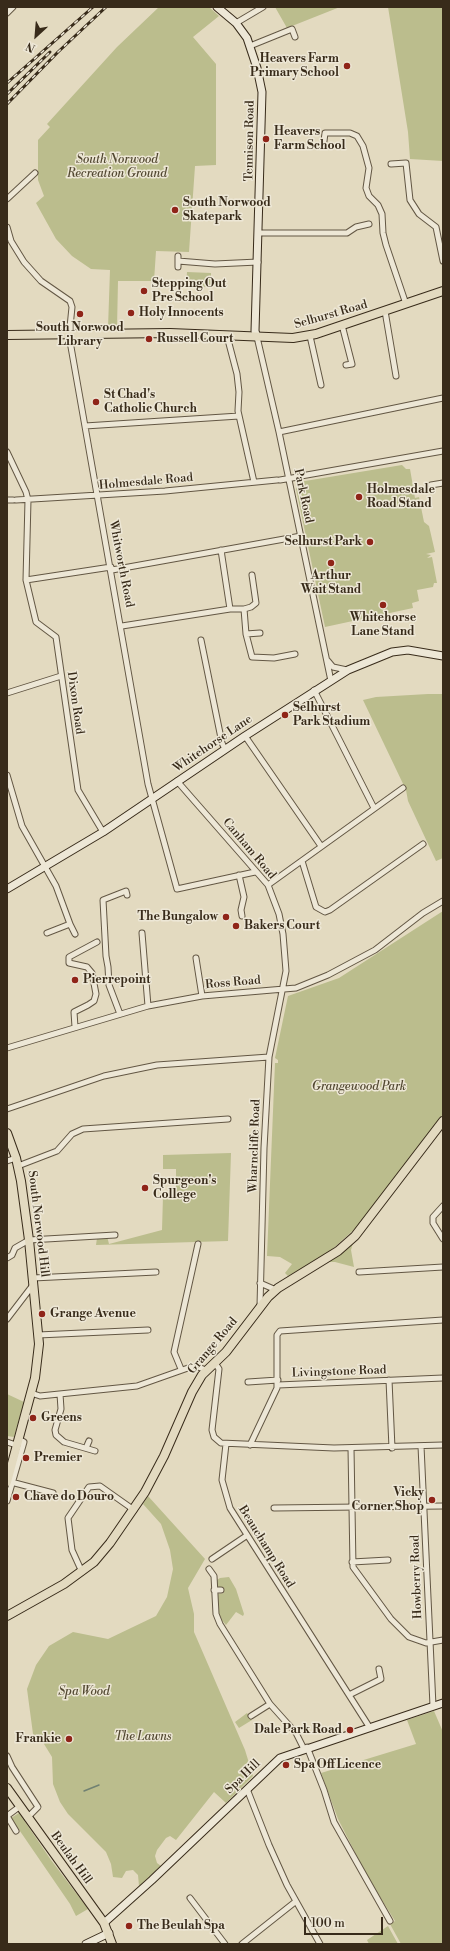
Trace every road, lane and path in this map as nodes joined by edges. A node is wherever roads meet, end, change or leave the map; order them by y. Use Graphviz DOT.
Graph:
graph roads {
  1 [pos="13,7"];
  2 [pos="217,7"];
  3 [pos="263,7"];
  4 [pos="7,13"];
  5 [pos="236,23"];
  6 [pos="296,37"];
  7 [pos="250,46"];
  8 [pos="324,141"];
  9 [pos="391,164"];
  10 [pos="35,173"];
  11 [pos="7,199"];
  12 [pos="365,223"];
  13 [pos="7,227"];
  14 [pos="258,233"];
  15 [pos="443,261"];
  16 [pos="258,262"];
  17 [pos="178,267"];
  18 [pos="443,291"];
  19 [pos="406,304"];
  20 [pos="385,311"];
  21 [pos="342,325"];
  22 [pos="70,334"];
  23 [pos="7,335"];
  24 [pos="227,336"];
  25 [pos="310,336"];
  26 [pos="257,337"];
  27 [pos="346,365"];
  28 [pos="396,376"];
  29 [pos="321,385"];
  30 [pos="443,398"];
  31 [pos="240,416"];
  32 [pos="85,426"];
  33 [pos="279,432"];
  34 [pos="443,451"];
  35 [pos="7,452"];
  36 [pos="289,479"];
  37 [pos="254,482"];
  38 [pos="443,483"];
  39 [pos="431,485"];
  40 [pos="98,496"];
  41 [pos="12,500"];
  42 [pos="28,500"];
  43 [pos="301,536"];
  44 [pos="221,550"];
  45 [pos="111,569"];
  46 [pos="252,575"];
  47 [pos="26,580"];
  48 [pos="230,609"];
  49 [pos="244,609"];
  50 [pos="122,626"];
  51 [pos="260,633"];
  52 [pos="246,634"];
  53 [pos="201,640"];
  54 [pos="295,654"];
  55 [pos="443,656"];
  56 [pos="328,660"];
  57 [pos="348,670"];
  58 [pos="61,676"];
  59 [pos="331,681"];
  60 [pos="314,690"];
  61 [pos="7,693"];
  62 [pos="245,736"];
  63 [pos="225,749"];
  64 [pos="7,775"];
  65 [pos="177,781"];
  66 [pos="403,788"];
  67 [pos="151,799"];
  68 [pos="374,808"];
  69 [pos="103,832"];
  70 [pos="423,844"];
  71 [pos="321,846"];
  72 [pos="302,861"];
  73 [pos="45,866"];
  74 [pos="255,872"];
  75 [pos="239,875"];
  76 [pos="268,885"];
  77 [pos="7,889"];
  78 [pos="127,895"];
  79 [pos="443,901"];
  80 [pos="242,916"];
  81 [pos="70,924"];
  82 [pos="47,933"];
  83 [pos="142,933"];
  84 [pos="75,934"];
  85 [pos="97,942"];
  86 [pos="196,958"];
  87 [pos="283,989"];
  88 [pos="202,996"];
  89 [pos="148,1006"];
  90 [pos="120,1014"];
  91 [pos="75,1027"];
  92 [pos="7,1048"];
  93 [pos="269,1057"];
  94 [pos="7,1109"];
  95 [pos="228,1119"];
  96 [pos="443,1121"];
  97 [pos="7,1133"];
  98 [pos="7,1161"];
  99 [pos="17,1162"];
  100 [pos="443,1206"];
  101 [pos="114,1235"];
  102 [pos="443,1239"];
  103 [pos="30,1240"];
  104 [pos="198,1244"];
  105 [pos="7,1258"];
  106 [pos="443,1267"];
  107 [pos="156,1272"];
  108 [pos="359,1272"];
  109 [pos="33,1281"];
  110 [pos="260,1283"];
  111 [pos="276,1290"];
  112 [pos="260,1306"];
  113 [pos="7,1319"];
  114 [pos="443,1320"];
  115 [pos="148,1330"];
  116 [pos="38,1335"];
  117 [pos="215,1363"];
  118 [pos="181,1370"];
  119 [pos="206,1370"];
  120 [pos="443,1378"];
  121 [pos="389,1380"];
  122 [pos="248,1382"];
  123 [pos="278,1383"];
  124 [pos="31,1393"];
  125 [pos="60,1394"];
  126 [pos="89,1441"];
  127 [pos="7,1442"];
  128 [pos="17,1442"];
  129 [pos="226,1444"];
  130 [pos="250,1445"];
  131 [pos="443,1445"];
  132 [pos="421,1446"];
  133 [pos="86,1448"];
  134 [pos="351,1448"];
  135 [pos="392,1448"];
  136 [pos="95,1451"];
  137 [pos="9,1482"];
  138 [pos="53,1493"];
  139 [pos="7,1501"];
  140 [pos="424,1506"];
  141 [pos="443,1506"];
  142 [pos="352,1507"];
  143 [pos="274,1508"];
  144 [pos="134,1510"];
  145 [pos="246,1536"];
  146 [pos="212,1559"];
  147 [pos="388,1560"];
  148 [pos="352,1562"];
  149 [pos="209,1569"];
  150 [pos="82,1572"];
  151 [pos="214,1590"];
  152 [pos="221,1590"];
  153 [pos="7,1616"];
  154 [pos="443,1640"];
  155 [pos="430,1642"];
  156 [pos="379,1669"];
  157 [pos="349,1695"];
  158 [pos="270,1704"];
  159 [pos="443,1704"];
  160 [pos="433,1706"];
  161 [pos="250,1716"];
  162 [pos="370,1728"];
  163 [pos="305,1748"];
  164 [pos="7,1756"];
  165 [pos="7,1788"];
  166 [pos="247,1789"];
  167 [pos="19,1807"];
  168 [pos="7,1816"];
  169 [pos="28,1818"];
  170 [pos="16,1831"];
  171 [pos="190,1898"];
  172 [pos="295,1902"];
  173 [pos="390,1921"];
  174 [pos="104,1923"];
  175 [pos="109,1933"];
  176 [pos="86,1944"];
  177 [pos="112,1944"];
  178 [pos="225,1944"];
  179 [pos="242,1944"];
  180 [pos="320,1944"];
  1 -- 4 [label="street"];
  2 -- 5 [label="street, Tennison Road"];
  3 -- 5 [label="street"];
  5 -- 7 [label="street, Tennison Road"];
  6 -- 7 [label="street"];
  7 -- 14 [label="street, Tennison Road"];
  8 -- 19 [label="street"];
  9 -- 15 [label="street"];
  10 -- 11 [label="street"];
  12 -- 14 [label="street"];
  13 -- 22 [label="street, Whitworth Road"];
  14 -- 16 [label="street, Tennison Road"];
  16 -- 17 [label="street"];
  16 -- 26 [label="street, Tennison Road"];
  18 -- 19 [label="main road, Selhurst Road"];
  19 -- 20 [label="main road, Selhurst Road"];
  20 -- 21 [label="main road, Selhurst Road"];
  20 -- 28 [label="street"];
  21 -- 25 [label="main road, Selhurst Road"];
  21 -- 27 [label="street"];
  22 -- 23 [label="main road, Selhurst Road"];
  22 -- 24 [label="main road, Selhurst Road"];
  22 -- 32 [label="street, Whitworth Road"];
  24 -- 26 [label="main road, Selhurst Road"];
  24 -- 31 [label="street"];
  25 -- 26 [label="main road, Selhurst Road"];
  25 -- 29 [label="street"];
  26 -- 33 [label="street, Park Road"];
  30 -- 33 [label="street"];
  31 -- 32 [label="street"];
  31 -- 37 [label="street"];
  32 -- 40 [label="street, Whitworth Road"];
  33 -- 36 [label="street, Park Road"];
  34 -- 36 [label="street, Holmesdale Road"];
  35 -- 42 [label="street"];
  36 -- 37 [label="street, Holmesdale Road"];
  36 -- 43 [label="street, Park Road"];
  37 -- 40 [label="street, Holmesdale Road"];
  38 -- 39 [label="street"];
  40 -- 42 [label="street, Holmesdale Road"];
  40 -- 45 [label="street, Whitworth Road"];
  41 -- 42 [label="street, Holmesdale Road"];
  42 -- 47 [label="street, Dixon Road"];
  43 -- 44 [label="street"];
  43 -- 56 [label="street, Park Road"];
  44 -- 45 [label="street"];
  44 -- 48 [label="street"];
  45 -- 47 [label="street"];
  45 -- 50 [label="street, Whitworth Road"];
  46 -- 49 [label="street"];
  47 -- 58 [label="street, Dixon Road"];
  48 -- 49 [label="street"];
  48 -- 50 [label="street"];
  49 -- 52 [label="street"];
  50 -- 67 [label="street, Whitworth Road"];
  51 -- 52 [label="street"];
  52 -- 54 [label="street"];
  53 -- 63 [label="street"];
  55 -- 57 [label="street, Whitehorse Lane"];
  56 -- 57 [label="street"];
  56 -- 59 [label="street, Park Road"];
  57 -- 59 [label="street, Whitehorse Lane"];
  58 -- 61 [label="street"];
  58 -- 69 [label="street, Dixon Road"];
  59 -- 60 [label="street, Whitehorse Lane"];
  60 -- 62 [label="street, Whitehorse Lane"];
  60 -- 68 [label="street"];
  62 -- 63 [label="street, Whitehorse Lane"];
  62 -- 71 [label="street"];
  63 -- 65 [label="street, Whitehorse Lane"];
  64 -- 73 [label="street"];
  65 -- 67 [label="street, Whitehorse Lane"];
  65 -- 74 [label="street, Canham Road"];
  66 -- 68 [label="street"];
  67 -- 69 [label="street, Whitehorse Lane"];
  67 -- 75 [label="street, Whitworth Road"];
  68 -- 71 [label="street"];
  69 -- 73 [label="street, Whitehorse Lane"];
  70 -- 72 [label="street"];
  71 -- 72 [label="street"];
  72 -- 76 [label="street"];
  73 -- 77 [label="street, Whitehorse Lane"];
  73 -- 81 [label="street"];
  74 -- 75 [label="street"];
  74 -- 76 [label="street, Canham Road"];
  75 -- 80 [label="street"];
  76 -- 87 [label="street, Canham Road"];
  78 -- 90 [label="street"];
  79 -- 87 [label="street, Ross Road"];
  81 -- 82 [label="street"];
  81 -- 84 [label="street"];
  83 -- 89 [label="street"];
  85 -- 91 [label="street"];
  86 -- 88 [label="street"];
  87 -- 88 [label="street, Ross Road"];
  87 -- 93 [label="street, Wharncliffe Road"];
  88 -- 89 [label="street, Ross Road"];
  89 -- 90 [label="street, Ross Road"];
  90 -- 91 [label="street, Ross Road"];
  91 -- 92 [label="street, Ross Road"];
  93 -- 94 [label="street"];
  93 -- 110 [label="street, Wharncliffe Road"];
  95 -- 99 [label="street"];
  96 -- 111 [label="main road, Grange Road"];
  97 -- 99 [label="main road, South Norwood Hill"];
  98 -- 99 [label="street"];
  99 -- 103 [label="main road, South Norwood Hill"];
  100 -- 102 [label="street"];
  101 -- 103 [label="street"];
  103 -- 105 [label="street"];
  103 -- 109 [label="main road, South Norwood Hill"];
  104 -- 118 [label="street"];
  106 -- 108 [label="street"];
  107 -- 109 [label="street"];
  109 -- 113 [label="street"];
  109 -- 116 [label="main road, South Norwood Hill"];
  110 -- 111 [label="street"];
  110 -- 112 [label="street, Wharncliffe Road"];
  111 -- 112 [label="main road, Grange Road"];
  112 -- 117 [label="main road, Grange Road"];
  114 -- 123 [label="street"];
  115 -- 116 [label="street"];
  116 -- 124 [label="main road, South Norwood Hill"];
  117 -- 119 [label="main road, Grange Road"];
  117 -- 129 [label="street"];
  118 -- 119 [label="street"];
  118 -- 125 [label="street"];
  119 -- 144 [label="main road, Grange Road"];
  120 -- 121 [label="street, Livingstone Road"];
  121 -- 123 [label="street, Livingstone Road"];
  121 -- 135 [label="street"];
  122 -- 123 [label="street"];
  123 -- 130 [label="street, Livingstone Road"];
  124 -- 125 [label="street"];
  124 -- 128 [label="main road, South Norwood Hill"];
  125 -- 133 [label="street"];
  126 -- 133 [label="street"];
  127 -- 128 [label="street"];
  128 -- 137 [label="main road, South Norwood Hill"];
  129 -- 130 [label="street"];
  129 -- 145 [label="street, Beauchamp Road"];
  130 -- 134 [label="street"];
  131 -- 132 [label="street"];
  132 -- 135 [label="street"];
  132 -- 140 [label="street, Howberry Road"];
  133 -- 136 [label="street"];
  134 -- 135 [label="street"];
  134 -- 142 [label="street"];
  137 -- 138 [label="street"];
  137 -- 139 [label="street"];
  140 -- 141 [label="street"];
  140 -- 142 [label="street"];
  140 -- 155 [label="street, Howberry Road"];
  142 -- 143 [label="street"];
  142 -- 148 [label="street"];
  144 -- 150 [label="main road, Grange Road"];
  144 -- 150 [label="street"];
  145 -- 146 [label="street"];
  145 -- 157 [label="street, Beauchamp Road"];
  147 -- 148 [label="street"];
  148 -- 155 [label="street"];
  149 -- 151 [label="street"];
  150 -- 153 [label="main road, Grange Road"];
  151 -- 152 [label="street"];
  151 -- 158 [label="street"];
  154 -- 155 [label="street"];
  155 -- 160 [label="street, Howberry Road"];
  156 -- 157 [label="street"];
  157 -- 162 [label="street, Beauchamp Road"];
  158 -- 161 [label="street"];
  158 -- 163 [label="street"];
  159 -- 160 [label="street, Spa Hill"];
  160 -- 162 [label="street, Spa Hill"];
  162 -- 163 [label="street, Spa Hill"];
  163 -- 166 [label="street, Spa Hill"];
  163 -- 173 [label="street"];
  164 -- 169 [label="street"];
  165 -- 167 [label="main road, Beulah Hill"];
  166 -- 172 [label="street"];
  166 -- 174 [label="street, Spa Hill"];
  167 -- 168 [label="street"];
  167 -- 169 [label="main road, Beulah Hill"];
  168 -- 170 [label="street"];
  169 -- 174 [label="main road, Beulah Hill"];
  171 -- 178 [label="street"];
  172 -- 179 [label="street"];
  172 -- 180 [label="street"];
  174 -- 175 [label="main road, Beulah Hill"];
  175 -- 176 [label="street"];
  175 -- 177 [label="main road, Beulah Hill"];
}
